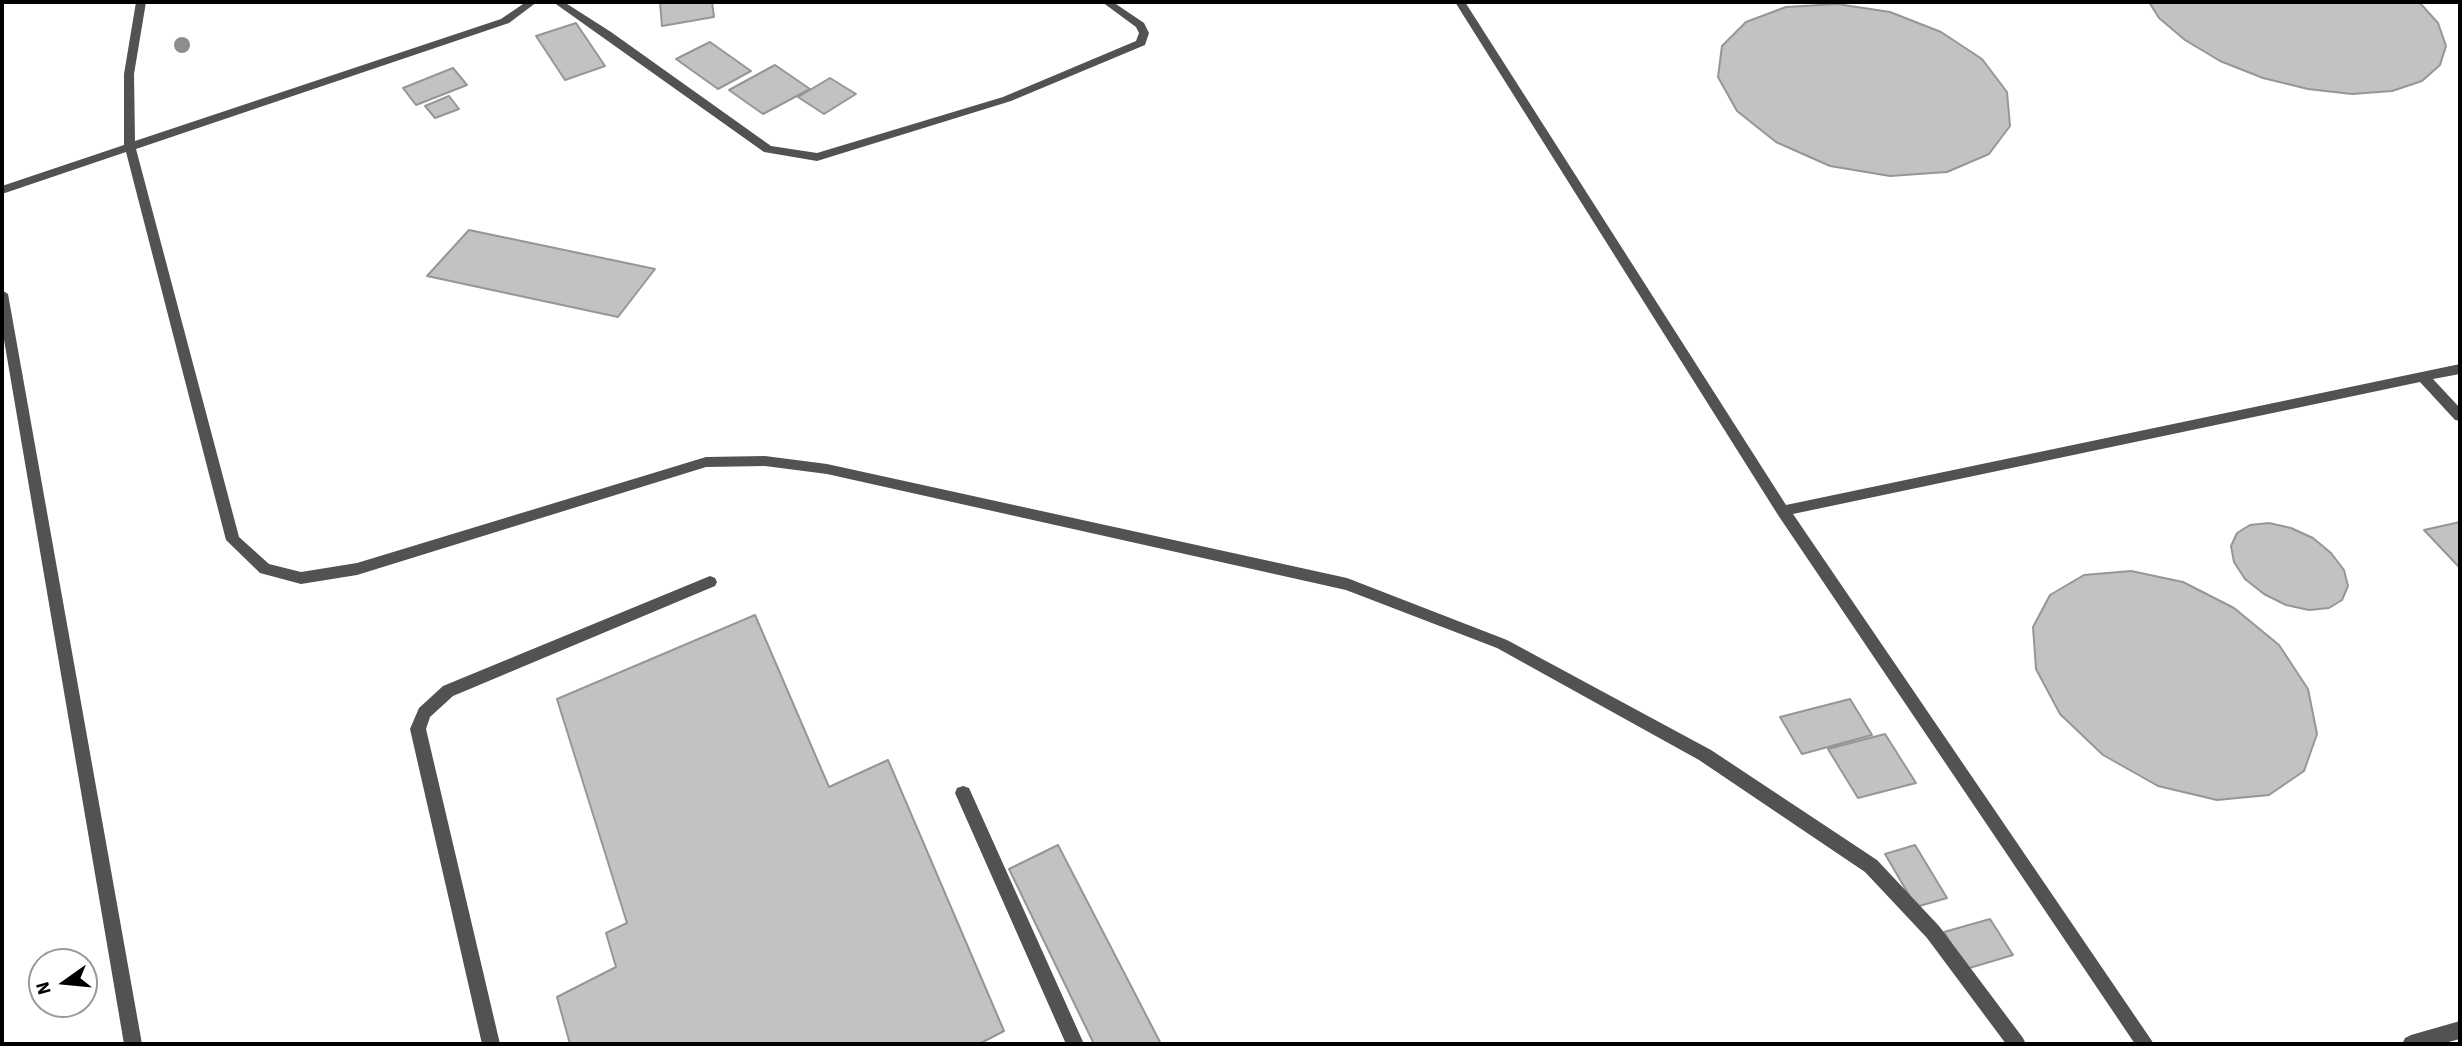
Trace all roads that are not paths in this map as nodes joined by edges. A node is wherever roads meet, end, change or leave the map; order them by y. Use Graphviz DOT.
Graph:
graph roads {
  1 [pos="141,2"];
  2 [pos="532,2"];
  3 [pos="558,2"];
  4 [pos="1107,2"];
  5 [pos="1460,2"];
  6 [pos="130,146"];
  7 [pos="2,190"];
  8 [pos="2,294"];
  9 [pos="2460,369"];
  10 [pos="2424,378"];
  11 [pos="2460,416"];
  12 [pos="1783,511"];
  13 [pos="710,582"];
  14 [pos="963,793"];
  15 [pos="2460,1030"];
  16 [pos="133,1044"];
  17 [pos="491,1044"];
  18 [pos="1075,1044"];
  19 [pos="2017,1044"];
  20 [pos="2145,1044"];
  21 [pos="2411,1044"];
  1 -- 6 [label="lane"];
  2 -- 6 [label="lane"];
  3 -- 4 [label="lane"];
  5 -- 12 [label="lane"];
  6 -- 7 [label="lane"];
  6 -- 19 [label="lane"];
  8 -- 16 [label="lane"];
  9 -- 10 [label="lane"];
  10 -- 11 [label="lane"];
  10 -- 12 [label="lane"];
  12 -- 20 [label="lane"];
  13 -- 17 [label="lane"];
  14 -- 18 [label="lane"];
  15 -- 21 [label="lane"];
}
